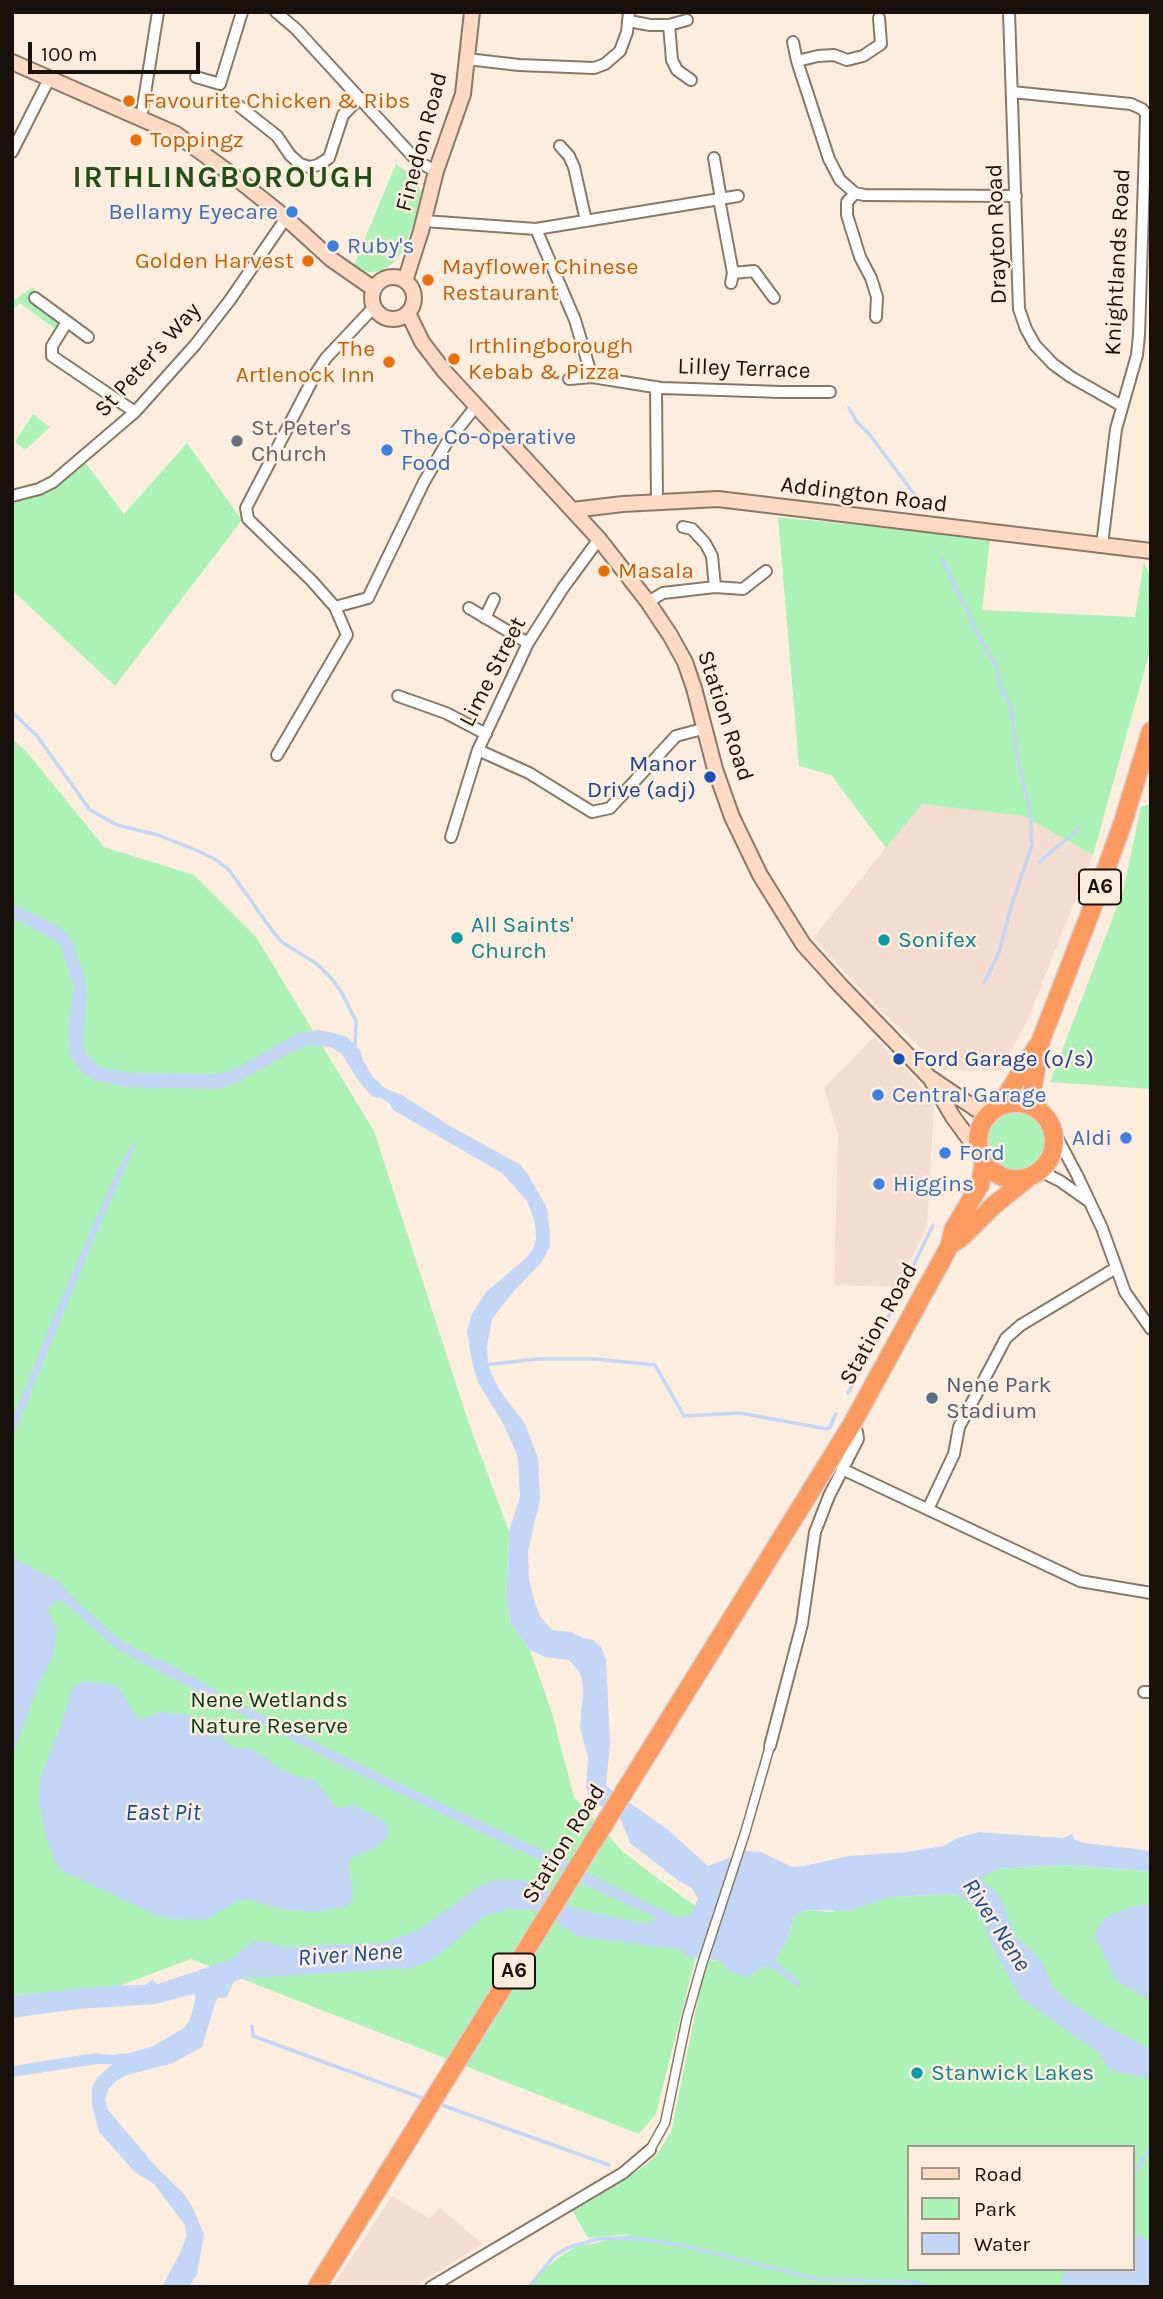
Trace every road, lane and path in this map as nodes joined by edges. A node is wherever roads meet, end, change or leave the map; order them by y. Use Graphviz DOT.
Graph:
graph roads {
  1 [pos="158,12"];
  2 [pos="242,12"];
  3 [pos="276,12"];
  4 [pos="472,12"];
  5 [pos="1009,12"];
  6 [pos="629,17"];
  7 [pos="879,18"];
  8 [pos="687,20"];
  9 [pos="669,25"];
  10 [pos="793,42"];
  11 [pos="467,59"];
  12 [pos="797,61"];
  13 [pos="12,62"];
  14 [pos="196,76"];
  15 [pos="50,79"];
  16 [pos="691,80"];
  17 [pos="1012,92"];
  18 [pos="360,98"];
  19 [pos="239,106"];
  20 [pos="141,119"];
  21 [pos="561,146"];
  22 [pos="12,152"];
  23 [pos="715,158"];
  24 [pos="436,171"];
  25 [pos="855,193"];
  26 [pos="1016,195"];
  27 [pos="738,196"];
  28 [pos="720,199"];
  29 [pos="286,218"];
  30 [pos="424,221"];
  31 [pos="586,221"];
  32 [pos="536,229"];
  33 [pos="405,281"];
  34 [pos="374,289"];
  35 [pos="35,298"];
  36 [pos="774,298"];
  37 [pos="374,307"];
  38 [pos="408,313"];
  39 [pos="876,317"];
  40 [pos="66,322"];
  41 [pos="88,337"];
  42 [pos="592,377"];
  43 [pos="569,379"];
  44 [pos="656,387"];
  45 [pos="830,392"];
  46 [pos="1122,406"];
  47 [pos="476,407"];
  48 [pos="135,412"];
  49 [pos="12,496"];
  50 [pos="657,503"];
  51 [pos="572,510"];
  52 [pos="683,527"];
  53 [pos="598,539"];
  54 [pos="1102,545"];
  55 [pos="1151,551"];
  56 [pos="766,571"];
  57 [pos="715,587"];
  58 [pos="494,599"];
  59 [pos="648,603"];
  60 [pos="335,607"];
  61 [pos="469,608"];
  62 [pos="485,618"];
  63 [pos="528,643"];
  64 [pos="398,696"];
  65 [pos="706,728"];
  66 [pos="1151,731"];
  67 [pos="486,734"];
  68 [pos="478,750"];
  69 [pos="277,755"];
  70 [pos="451,837"];
  71 [pos="1041,1040"];
  72 [pos="929,1077"];
  73 [pos="996,1109"];
  74 [pos="1040,1111"];
  75 [pos="1052,1129"];
  76 [pos="983,1158"];
  77 [pos="1034,1174"];
  78 [pos="1087,1200"];
  79 [pos="950,1245"];
  80 [pos="1116,1268"];
  81 [pos="1151,1329"];
  82 [pos="851,1426"];
  83 [pos="842,1469"];
  84 [pos="928,1509"];
  85 [pos="1151,1593"];
  86 [pos="770,1746"];
  87 [pos="650,2150"];
  88 [pos="317,2286"];
  89 [pos="431,2287"];
  1 -- 20 [label="street"];
  2 -- 14 [label="street"];
  3 -- 18 [label="street"];
  4 -- 11 [label="main road, Finedon Road"];
  5 -- 17 [label="street, Drayton Road"];
  6 -- 9 [label="street"];
  6 -- 11 [label="street"];
  7 -- 12 [label="street"];
  8 -- 9 [label="street"];
  9 -- 16 [label="street"];
  10 -- 12 [label="street"];
  11 -- 24 [label="main road, Finedon Road"];
  12 -- 25 [label="street"];
  13 -- 15 [label="main road"];
  15 -- 20 [label="main road"];
  15 -- 22 [label="street"];
  17 -- 26 [label="street, Drayton Road"];
  17 -- 46 [label="street, Knightlands Road"];
  18 -- 19 [label="street"];
  18 -- 24 [label="street"];
  20 -- 29 [label="main road"];
  21 -- 31 [label="street"];
  23 -- 28 [label="street"];
  24 -- 30 [label="main road, Finedon Road"];
  25 -- 26 [label="street"];
  25 -- 39 [label="street"];
  26 -- 46 [label="street, Drayton Road"];
  27 -- 28 [label="street"];
  28 -- 31 [label="street"];
  28 -- 36 [label="street"];
  29 -- 34 [label="main road"];
  29 -- 48 [label="street, St Peter's Way"];
  30 -- 32 [label="street"];
  30 -- 33 [label="main road, Finedon Road"];
  31 -- 32 [label="street"];
  32 -- 42 [label="street"];
  33 -- 34 [label="main road"];
  33 -- 38 [label="main road"];
  34 -- 37 [label="main road"];
  35 -- 40 [label="street"];
  37 -- 38 [label="main road"];
  37 -- 60 [label="street"];
  38 -- 47 [label="main road, Station Road"];
  40 -- 41 [label="street"];
  40 -- 48 [label="street"];
  42 -- 43 [label="street, Lilley Terrace"];
  42 -- 44 [label="street, Lilley Terrace"];
  44 -- 45 [label="street, Lilley Terrace"];
  44 -- 50 [label="street"];
  46 -- 54 [label="street, Knightlands Road"];
  47 -- 51 [label="main road, Station Road"];
  47 -- 60 [label="street"];
  48 -- 49 [label="street, St Peter's Way"];
  50 -- 51 [label="main road, Addington Road"];
  50 -- 54 [label="main road, Addington Road"];
  51 -- 53 [label="main road, Station Road"];
  52 -- 57 [label="street"];
  53 -- 59 [label="main road, Station Road"];
  53 -- 63 [label="street, Lime Street"];
  54 -- 55 [label="main road, Addington Road"];
  56 -- 57 [label="street"];
  57 -- 59 [label="street"];
  58 -- 62 [label="street"];
  59 -- 65 [label="main road, Station Road"];
  60 -- 69 [label="street"];
  61 -- 62 [label="street"];
  62 -- 63 [label="street"];
  63 -- 67 [label="street, Lime Street"];
  64 -- 67 [label="street"];
  65 -- 68 [label="street"];
  65 -- 72 [label="main road, Station Road"];
  66 -- 71 [label="highway, A6"];
  67 -- 68 [label="street, Lime Street"];
  68 -- 70 [label="street, Lime Street"];
  71 -- 73 [label="highway, A6"];
  71 -- 74 [label="highway, A6"];
  72 -- 73 [label="main road, Station Road"];
  72 -- 76 [label="main road, Station Road"];
  73 -- 74 [label="highway"];
  73 -- 76 [label="highway"];
  74 -- 75 [label="highway"];
  75 -- 77 [label="highway"];
  75 -- 78 [label="street"];
  76 -- 77 [label="highway"];
  76 -- 79 [label="highway, Station Road / A6"];
  77 -- 78 [label="street"];
  77 -- 79 [label="highway, Station Road / A6"];
  78 -- 80 [label="street"];
  79 -- 82 [label="highway, Station Road / A6"];
  80 -- 81 [label="street"];
  80 -- 84 [label="street"];
  82 -- 83 [label="street, Station Road"];
  82 -- 88 [label="highway, Station Road / A6"];
  83 -- 84 [label="street"];
  83 -- 86 [label="street, Station Road"];
  84 -- 85 [label="street"];
  86 -- 87 [label="street, Station Road"];
  87 -- 89 [label="street"];
}
